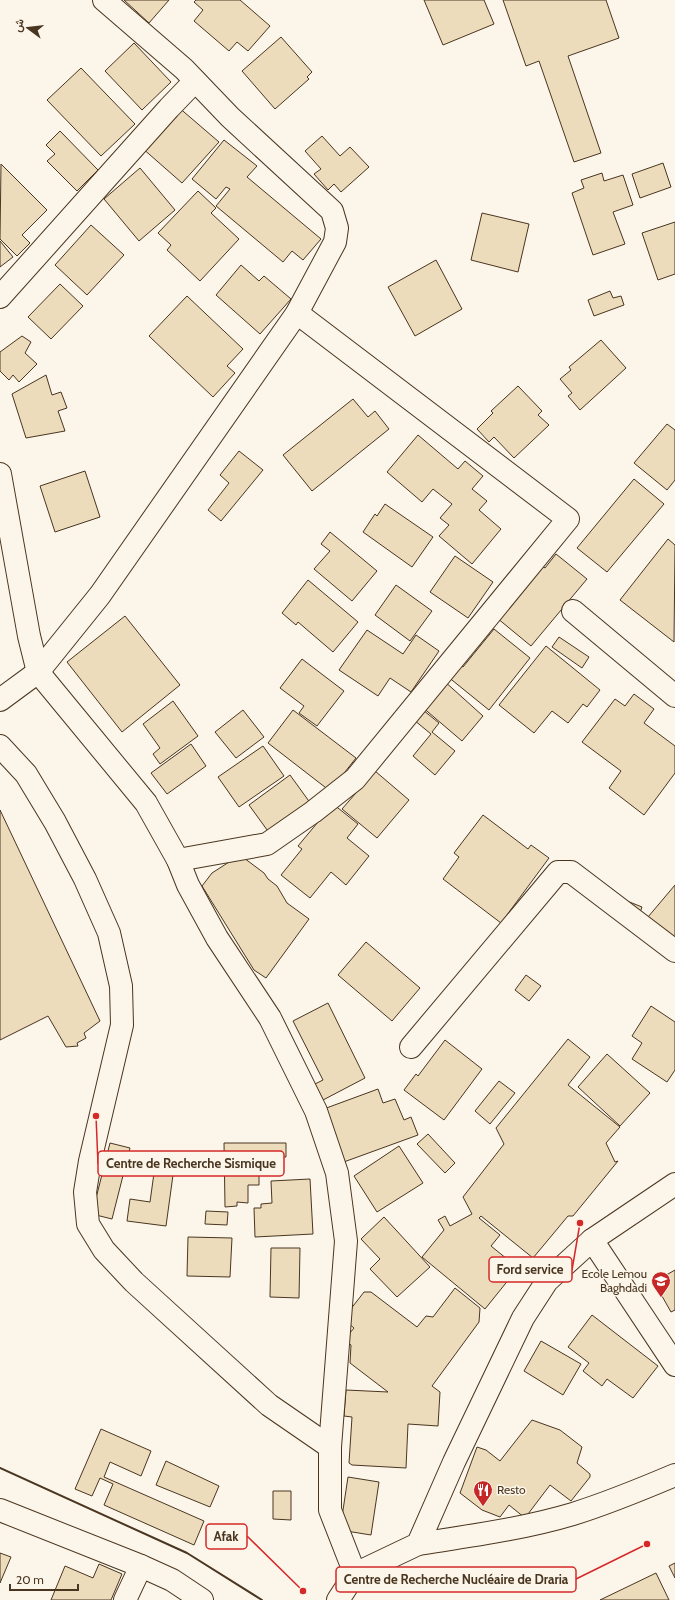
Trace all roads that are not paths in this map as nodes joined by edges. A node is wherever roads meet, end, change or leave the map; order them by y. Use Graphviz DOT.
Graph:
graph roads {
  1 [pos="104,0"];
  2 [pos="195,81"];
  3 [pos="0,297"];
  4 [pos="298,313"];
  5 [pos="0,474"];
  6 [pos="573,611"];
  7 [pos="38,672"];
  8 [pos="675,696"];
  9 [pos="0,700"];
  10 [pos="0,746"];
  11 [pos="178,860"];
  12 [pos="675,951"];
  13 [pos="411,1047"];
  14 [pos="675,1184"];
  15 [pos="592,1240"];
  16 [pos="675,1365"];
  17 [pos="330,1447"];
  18 [pos="675,1475"];
  19 [pos="0,1510"];
  20 [pos="418,1544"];
  21 [pos="141,1566"];
  22 [pos="355,1574"];
  23 [pos="125,1600"];
  24 [pos="202,1600"];
  25 [pos="338,1600"];
  1 -- 2 [label="street"];
  2 -- 3 [label="street"];
  2 -- 4 [label="street"];
  4 -- 7 [label="street"];
  4 -- 11 [label="street"];
  5 -- 7 [label="street"];
  6 -- 8 [label="street"];
  7 -- 9 [label="street"];
  7 -- 11 [label="street"];
  10 -- 17 [label="street"];
  11 -- 17 [label="street"];
  12 -- 13 [label="street"];
  14 -- 15 [label="street"];
  15 -- 16 [label="street"];
  15 -- 20 [label="street"];
  17 -- 22 [label="street"];
  18 -- 20 [label="street"];
  19 -- 21 [label="street"];
  20 -- 22 [label="street"];
  21 -- 23 [label="street"];
  21 -- 24 [label="street"];
  22 -- 25 [label="street"];
}
